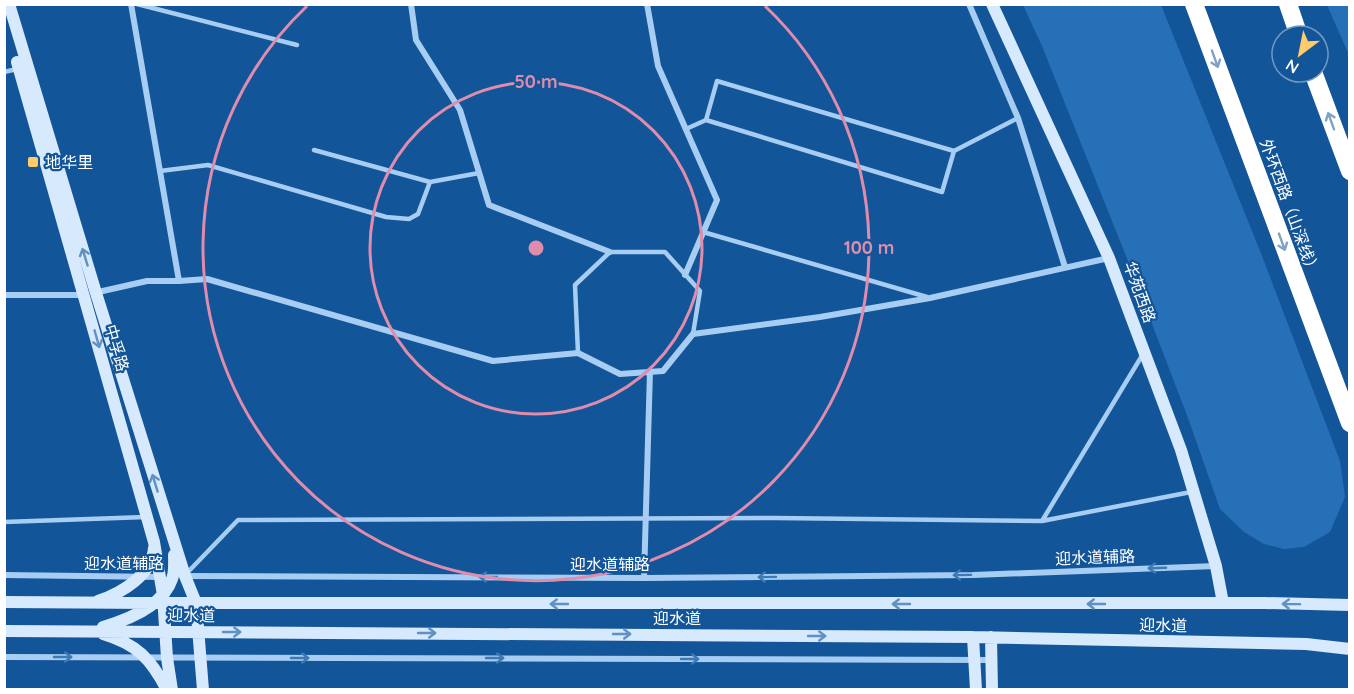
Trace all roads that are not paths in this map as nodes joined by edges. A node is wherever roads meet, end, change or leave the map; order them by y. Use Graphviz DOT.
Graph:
graph roads {
  1 [pos="9,4"];
  2 [pos="131,4"];
  3 [pos="137,4"];
  4 [pos="411,4"];
  5 [pos="647,4"];
  6 [pos="969,4"];
  7 [pos="992,4"];
  8 [pos="1194,4"];
  9 [pos="1288,4"];
  10 [pos="4,20"];
  11 [pos="1295,24"];
  12 [pos="297,45"];
  13 [pos="19,69"];
  14 [pos="4,72"];
  15 [pos="1317,84"];
  16 [pos="1018,118"];
  17 [pos="706,120"];
  18 [pos="686,129"];
  19 [pos="314,150"];
  20 [pos="954,151"];
  21 [pos="159,171"];
  22 [pos="1350,171"];
  23 [pos="479,173"];
  24 [pos="430,182"];
  25 [pos="703,232"];
  26 [pos="610,252"];
  27 [pos="1109,258"];
  28 [pos="1065,267"];
  29 [pos="685,274"];
  30 [pos="179,281"];
  31 [pos="90,294"];
  32 [pos="4,295"];
  33 [pos="930,298"];
  34 [pos="693,334"];
  35 [pos="1144,352"];
  36 [pos="578,353"];
  37 [pos="650,371"];
  38 [pos="1350,423"];
  39 [pos="1194,492"];
  40 [pos="148,517"];
  41 [pos="646,519"];
  42 [pos="1042,521"];
  43 [pos="4,522"];
  44 [pos="154,542"];
  45 [pos="1216,566"];
  46 [pos="4,575"];
  47 [pos="139,576"];
  48 [pos="173,577"];
  49 [pos="644,578"];
  50 [pos="160,600"];
  51 [pos="4,602"];
  52 [pos="92,603"];
  53 [pos="196,603"];
  54 [pos="1223,603"];
  55 [pos="1350,605"];
  56 [pos="4,631"];
  57 [pos="90,631"];
  58 [pos="166,631"];
  59 [pos="200,632"];
  60 [pos="973,637"];
  61 [pos="991,637"];
  62 [pos="1350,649"];
  63 [pos="4,657"];
  64 [pos="148,657"];
  65 [pos="202,657"];
  66 [pos="167,658"];
  67 [pos="974,659"];
  68 [pos="990,660"];
  69 [pos="169,690"];
  70 [pos="203,690"];
  71 [pos="976,690"];
  72 [pos="992,690"];
  31 -- 1 [label="main road, 中孚路, one-way"];
  2 -- 21 [label="street"];
  3 -- 12 [label="lane"];
  4 -- 23 [label="street"];
  5 -- 18 [label="street"];
  6 -- 16 [label="street"];
  7 -- 27 [label="main road, 华苑西路"];
  8 -- 38 [label="highway, 外环西路（山深线）, one-way"];
  9 -- 11 [label="highway"];
  10 -- 13 [label="main road, 中孚路"];
  13 -- 14 [label="lane"];
  13 -- 31 [label="main road, 中孚路"];
  22 -- 15 [label="highway, one-way"];
  16 -- 20 [label="lane"];
  16 -- 28 [label="street"];
  17 -- 18 [label="lane"];
  17 -- 20 [label="lane"];
  17 -- 20 [label="lane"];
  18 -- 25 [label="street"];
  19 -- 24 [label="lane"];
  21 -- 24 [label="lane"];
  21 -- 30 [label="street"];
  23 -- 24 [label="lane"];
  23 -- 26 [label="street"];
  25 -- 29 [label="street"];
  25 -- 33 [label="lane"];
  26 -- 29 [label="lane"];
  26 -- 36 [label="lane"];
  27 -- 28 [label="street"];
  27 -- 35 [label="main road, 华苑西路"];
  28 -- 33 [label="street"];
  29 -- 34 [label="lane"];
  30 -- 31 [label="street"];
  30 -- 36 [label="street"];
  31 -- 32 [label="street"];
  31 -- 40 [label="main road, 中孚路, one-way"];
  48 -- 31 [label="main road, 中孚路, one-way"];
  33 -- 34 [label="street"];
  34 -- 37 [label="street"];
  35 -- 39 [label="main road, 华苑西路"];
  35 -- 42 [label="lane"];
  36 -- 37 [label="street"];
  37 -- 41 [label="street"];
  39 -- 42 [label="lane"];
  39 -- 45 [label="main road, 华苑西路"];
  40 -- 43 [label="lane"];
  40 -- 44 [label="main road, 中孚路"];
  41 -- 42 [label="lane"];
  41 -- 48 [label="lane"];
  41 -- 49 [label="street"];
  44 -- 47 [label="main road"];
  44 -- 48 [label="main road, 中孚路"];
  45 -- 49 [label="street, 迎水道辅路, one-way"];
  45 -- 54 [label="main road, 华苑西路"];
  46 -- 47 [label="street, 迎水道辅路"];
  47 -- 48 [label="street, 迎水道辅路"];
  47 -- 52 [label="main road"];
  49 -- 48 [label="street, 迎水道辅路, one-way"];
  48 -- 50 [label="main road"];
  48 -- 53 [label="main road, 中孚路"];
  50 -- 52 [label="main road, 迎水道"];
  50 -- 53 [label="main road, 迎水道"];
  50 -- 57 [label="main road"];
  50 -- 58 [label="main road"];
  51 -- 52 [label="main road, 迎水道"];
  54 -- 53 [label="main road, 迎水道, one-way"];
  53 -- 59 [label="main road, 中孚路"];
  55 -- 54 [label="main road, 迎水道, one-way"];
  56 -- 57 [label="main road, 迎水道"];
  57 -- 58 [label="main road, 迎水道"];
  57 -- 64 [label="main road"];
  58 -- 59 [label="main road, 迎水道"];
  58 -- 66 [label="main road"];
  59 -- 60 [label="main road, 迎水道, one-way"];
  59 -- 65 [label="main road, 中孚路"];
  60 -- 61 [label="main road, 迎水道"];
  60 -- 67 [label="main road"];
  61 -- 62 [label="main road, 迎水道"];
  61 -- 68 [label="main road"];
  63 -- 64 [label="street, one-way"];
  64 -- 66 [label="street"];
  64 -- 69 [label="main road"];
  65 -- 66 [label="street"];
  65 -- 67 [label="street, one-way"];
  65 -- 70 [label="main road, 中孚路"];
  66 -- 69 [label="main road"];
  67 -- 68 [label="street"];
  67 -- 71 [label="main road"];
  68 -- 72 [label="main road"];
}
